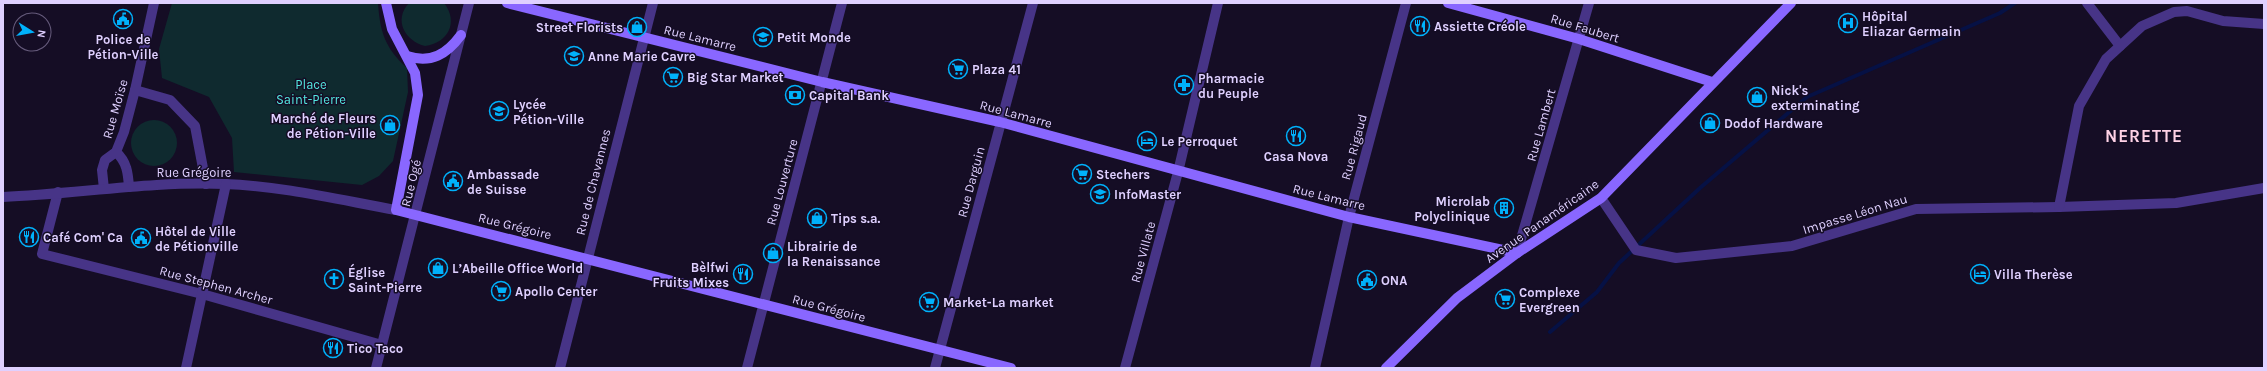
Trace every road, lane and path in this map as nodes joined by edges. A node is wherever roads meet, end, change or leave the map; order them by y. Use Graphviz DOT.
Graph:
graph roads {
  1 [pos="154,3"];
  2 [pos="394,3"];
  3 [pos="469,3"];
  4 [pos="507,3"];
  5 [pos="653,3"];
  6 [pos="842,3"];
  7 [pos="1033,3"];
  8 [pos="1218,3"];
  9 [pos="1406,3"];
  10 [pos="1448,3"];
  11 [pos="1589,3"];
  12 [pos="1791,3"];
  13 [pos="2087,3"];
  14 [pos="387,7"];
  15 [pos="2264,24"];
  16 [pos="461,35"];
  17 [pos="643,38"];
  18 [pos="1579,39"];
  19 [pos="2120,46"];
  20 [pos="408,56"];
  21 [pos="822,82"];
  22 [pos="1712,82"];
  23 [pos="135,90"];
  24 [pos="1000,122"];
  25 [pos="116,152"];
  26 [pos="1178,172"];
  27 [pos="206,184"];
  28 [pos="226,184"];
  29 [pos="129,187"];
  30 [pos="2264,188"];
  31 [pos="104,189"];
  32 [pos="58,192"];
  33 [pos="3,197"];
  34 [pos="1601,198"];
  35 [pos="2059,207"];
  36 [pos="396,210"];
  37 [pos="416,214"];
  38 [pos="1349,217"];
  39 [pos="1517,253"];
  40 [pos="588,258"];
  41 [pos="202,294"];
  42 [pos="764,304"];
  43 [pos="382,345"];
  44 [pos="940,350"];
  45 [pos="186,368"];
  46 [pos="376,368"];
  47 [pos="560,368"];
  48 [pos="747,368"];
  49 [pos="935,368"];
  50 [pos="1011,368"];
  51 [pos="1125,368"];
  52 [pos="1315,368"];
  53 [pos="1386,368"];
  1 -- 23 [label="street, Rue Moïse"];
  2 -- 14 [label="main road"];
  3 -- 16 [label="street, Rue Ogé"];
  4 -- 17 [label="main road, Rue Lamarre"];
  5 -- 17 [label="street, Rue de Chavannes"];
  6 -- 21 [label="street, Rue Louverture"];
  7 -- 24 [label="street, Rue Darguin"];
  8 -- 26 [label="street, Rue Villate"];
  9 -- 38 [label="street, Rue Rigaud"];
  10 -- 18 [label="main road, Rue Faubert"];
  11 -- 18 [label="street, Rue Lambert"];
  12 -- 22 [label="main road, Avenue Panaméricaine"];
  13 -- 19 [label="street"];
  14 -- 20 [label="main road"];
  15 -- 19 [label="street"];
  16 -- 20 [label="main road"];
  16 -- 37 [label="street, Rue Ogé"];
  17 -- 21 [label="main road, Rue Lamarre"];
  17 -- 40 [label="street, Rue de Chavannes"];
  18 -- 22 [label="main road, Rue Faubert"];
  18 -- 39 [label="street, Rue Lambert"];
  19 -- 35 [label="street"];
  20 -- 36 [label="main road"];
  21 -- 24 [label="main road, Rue Lamarre"];
  21 -- 42 [label="street, Rue Louverture"];
  22 -- 34 [label="main road, Avenue Panaméricaine"];
  23 -- 25 [label="street, Rue Moïse"];
  23 -- 27 [label="street"];
  24 -- 26 [label="main road, Rue Lamarre"];
  24 -- 44 [label="street, Rue Darguin"];
  25 -- 29 [label="street, Rue Moïse"];
  25 -- 31 [label="street, Rue Moïse"];
  26 -- 38 [label="main road, Rue Lamarre"];
  26 -- 51 [label="street, Rue Villate"];
  27 -- 28 [label="street, Rue Grégoire"];
  27 -- 29 [label="street, Rue Grégoire"];
  28 -- 36 [label="street, Rue Grégoire"];
  28 -- 41 [label="street"];
  29 -- 31 [label="street, Rue Grégoire"];
  30 -- 35 [label="street, Impasse Léon Nau"];
  31 -- 32 [label="street, Rue Grégoire"];
  32 -- 33 [label="street, Rue Grégoire"];
  32 -- 41 [label="street, Rue Stephen Archer"];
  34 -- 35 [label="street, Impasse Léon Nau"];
  34 -- 39 [label="main road, Avenue Panaméricaine"];
  36 -- 37 [label="main road, Rue Grégoire"];
  37 -- 40 [label="main road, Rue Grégoire"];
  37 -- 43 [label="street, Rue Ogé"];
  38 -- 39 [label="main road, Rue Lamarre"];
  38 -- 52 [label="street, Rue Rigaud"];
  39 -- 53 [label="main road, Avenue Panaméricaine"];
  40 -- 42 [label="main road, Rue Grégoire"];
  40 -- 47 [label="street, Rue de Chavannes"];
  41 -- 43 [label="street, Rue Stephen Archer"];
  41 -- 45 [label="street"];
  42 -- 44 [label="main road, Rue Grégoire"];
  42 -- 48 [label="street, Rue Louverture"];
  43 -- 46 [label="street, Rue Ogé"];
  44 -- 49 [label="street, Rue Darguin"];
  44 -- 50 [label="main road, Rue Grégoire"];
}
